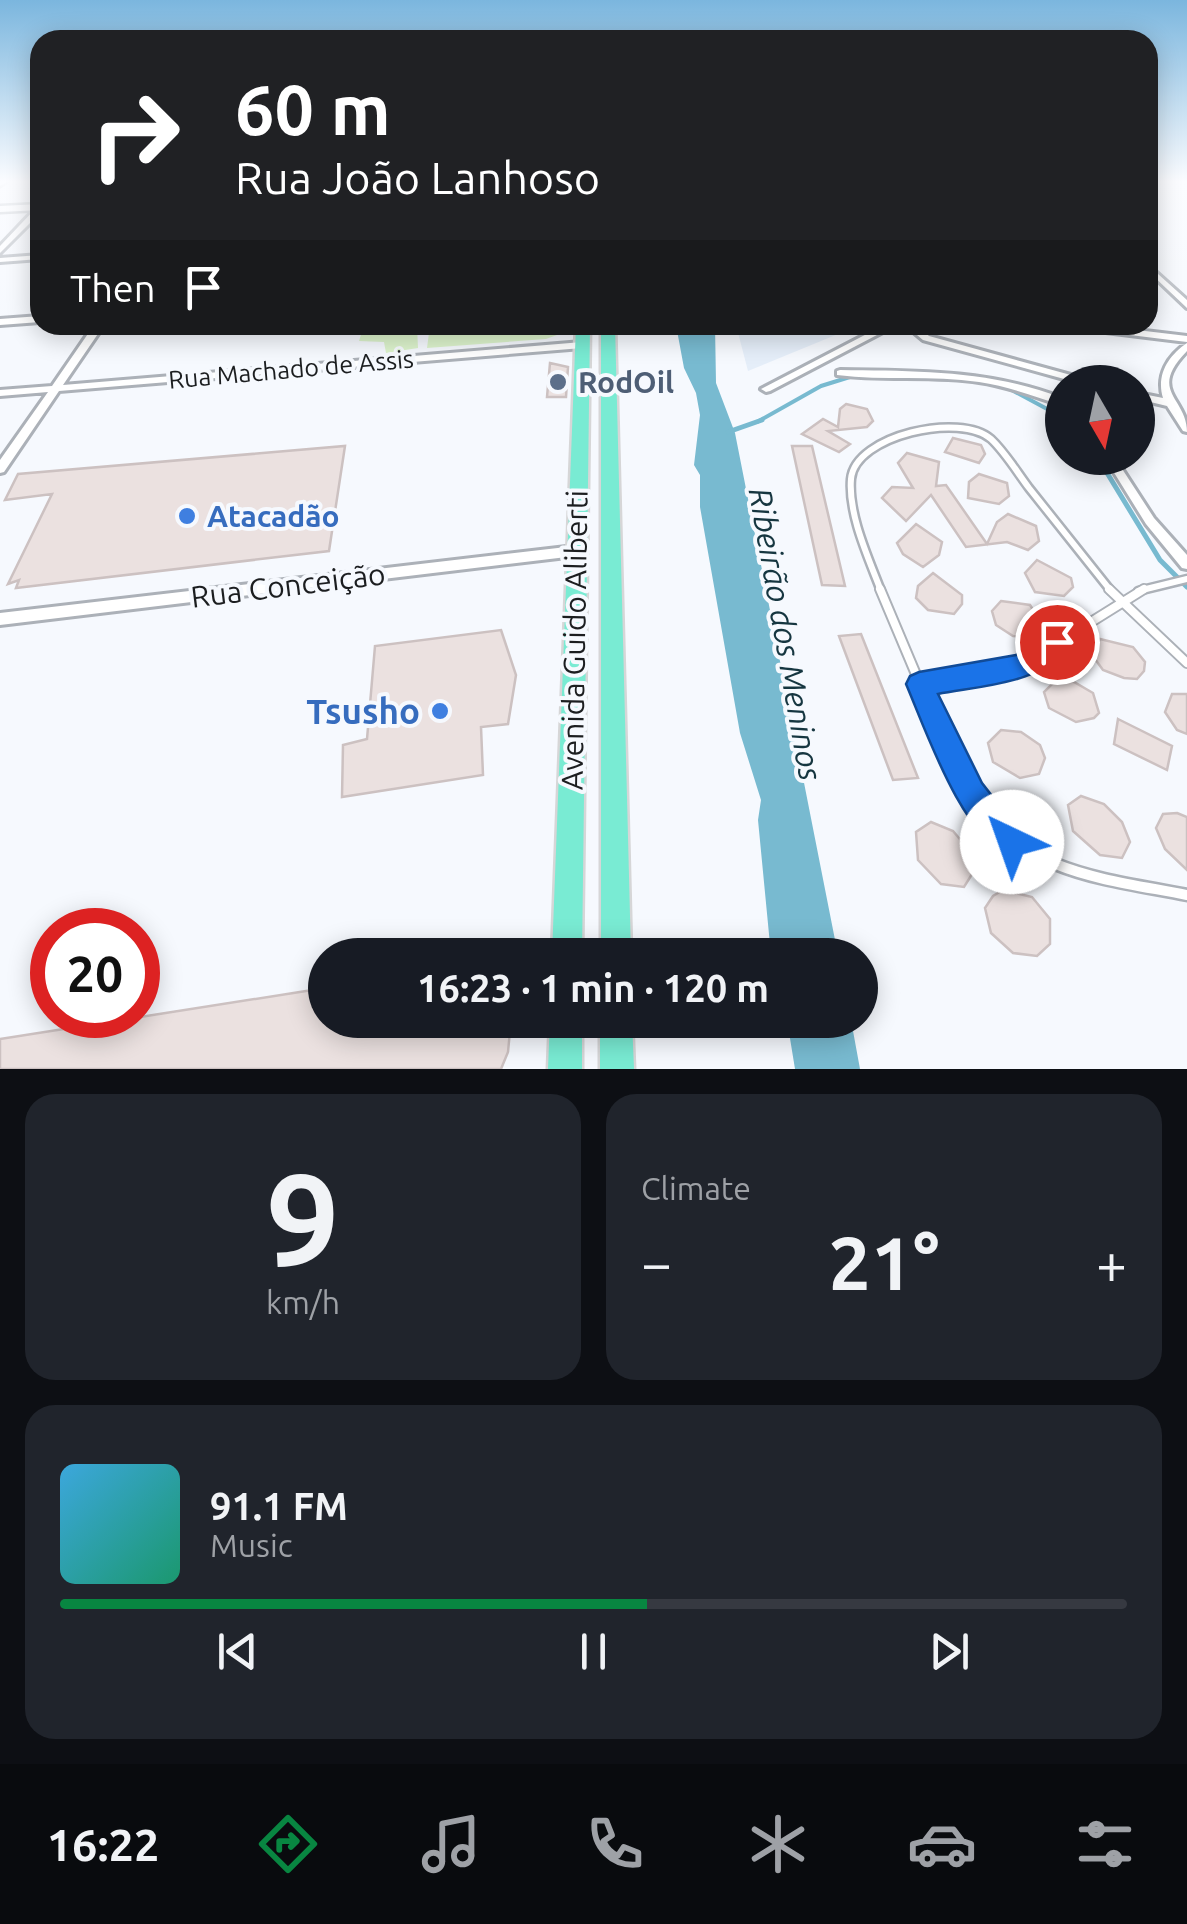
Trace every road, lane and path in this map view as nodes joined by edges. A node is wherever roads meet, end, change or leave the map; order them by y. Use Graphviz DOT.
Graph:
graph roads {
  1 [pos="19,231"];
  2 [pos="0,251"];
  3 [pos="30,258"];
  4 [pos="0,260"];
  5 [pos="1158,282"];
  6 [pos="1187,305"];
  7 [pos="30,320"];
  8 [pos="0,322"];
  9 [pos="92,335"];
  10 [pos="582,335"];
  11 [pos="608,335"];
  12 [pos="874,335"];
  13 [pos="922,335"];
  14 [pos="1140,335"];
  15 [pos="1187,342"];
  16 [pos="582,345"];
  17 [pos="1045,371"];
  18 [pos="840,373"];
  19 [pos="56,388"];
  20 [pos="766,389"];
  21 [pos="0,392"];
  22 [pos="1045,394"];
  23 [pos="1155,400"];
  24 [pos="1170,403"];
  25 [pos="1187,428"];
  26 [pos="0,468"];
  27 [pos="1121,475"];
  28 [pos="575,552"];
  29 [pos="1187,564"];
  30 [pos="1187,579"];
  31 [pos="1116,599"];
  32 [pos="0,620"];
  33 [pos="1187,662"];
  34 [pos="919,684"];
  35 [pos="1187,895"];
  36 [pos="567,938"];
  37 [pos="616,938"];
  38 [pos="566,1038"];
  39 [pos="616,1038"];
  40 [pos="565,1069"];
  41 [pos="617,1069"];
  1 -- 2 [label="street"];
  3 -- 4 [label="street"];
  5 -- 6 [label="street"];
  7 -- 8 [label="street"];
  9 -- 19 [label="street"];
  10 -- 16 [label="main road, Avenida Guido Aliberti"];
  11 -- 37 [label="main road, Avenida Guido Aliberti"];
  12 -- 20 [label="street"];
  13 -- 17 [label="street"];
  14 -- 15 [label="street"];
  15 -- 24 [label="street"];
  16 -- 19 [label="street, Rua Machado de Assis"];
  16 -- 28 [label="main road, Avenida Guido Aliberti"];
  18 -- 22 [label="street"];
  19 -- 21 [label="street, Rua Machado de Assis"];
  19 -- 26 [label="street"];
  23 -- 24 [label="street"];
  24 -- 25 [label="street"];
  27 -- 29 [label="street"];
  28 -- 32 [label="street, Rua Conceição"];
  28 -- 36 [label="main road, Avenida Guido Aliberti"];
  30 -- 31 [label="lane"];
  31 -- 33 [label="lane"];
  31 -- 34 [label="lane"];
  31 -- 34 [label="lane"];
  34 -- 35 [label="lane"];
  38 -- 40 [label="main road"];
  39 -- 41 [label="main road"];
}
